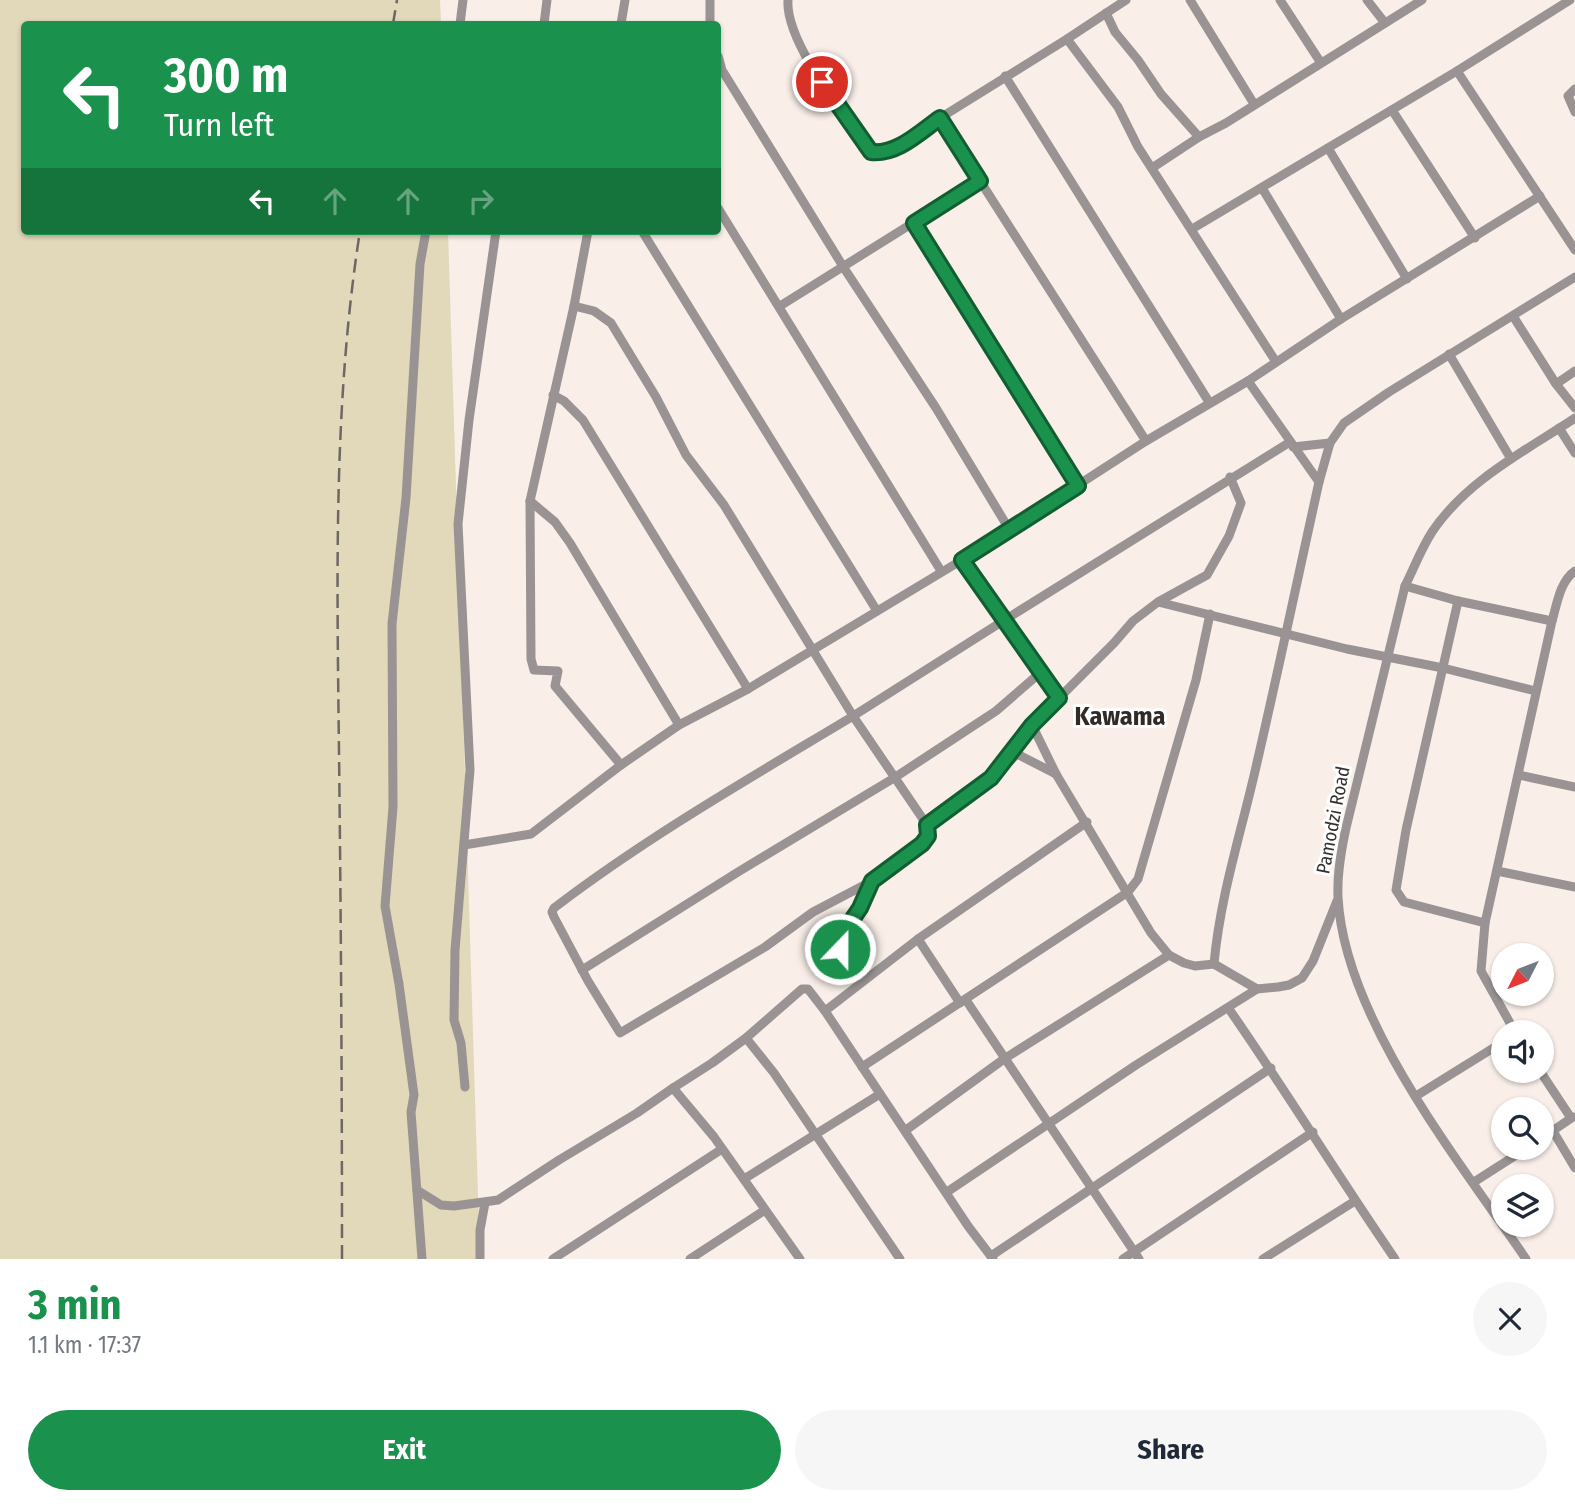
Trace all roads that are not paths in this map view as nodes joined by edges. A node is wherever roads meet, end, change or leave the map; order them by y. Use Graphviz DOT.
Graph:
graph roads {
  1 [pos="463,0"];
  2 [pos="547,0"];
  3 [pos="625,0"];
  4 [pos="710,0"];
  5 [pos="788,0"];
  6 [pos="1126,0"];
  7 [pos="1190,0"];
  8 [pos="1280,0"];
  9 [pos="1367,0"];
  10 [pos="1422,0"];
  11 [pos="1570,0"];
  12 [pos="1106,13"];
  13 [pos="460,21"];
  14 [pos="544,21"];
  15 [pos="622,21"];
  16 [pos="710,21"];
  17 [pos="1384,23"];
  18 [pos="1068,39"];
  19 [pos="1321,63"];
  20 [pos="721,66"];
  21 [pos="1457,71"];
  22 [pos="1005,76"];
  23 [pos="1575,89"];
  24 [pos="1254,104"];
  25 [pos="1392,110"];
  26 [pos="1575,113"];
  27 [pos="940,118"];
  28 [pos="1199,137"];
  29 [pos="1328,148"];
  30 [pos="1152,168"];
  31 [pos="980,181"];
  32 [pos="1262,188"];
  33 [pos="1540,196"];
  34 [pos="721,213"];
  35 [pos="914,223"];
  36 [pos="1192,229"];
  37 [pos="425,235"];
  38 [pos="495,235"];
  39 [pos="587,235"];
  40 [pos="644,235"];
  41 [pos="1475,238"];
  42 [pos="1575,250"];
  43 [pos="844,268"];
  44 [pos="1575,277"];
  45 [pos="1407,279"];
  46 [pos="574,306"];
  47 [pos="780,306"];
  48 [pos="1513,316"];
  49 [pos="1341,319"];
  50 [pos="1449,354"];
  51 [pos="1276,362"];
  52 [pos="1575,371"];
  53 [pos="1248,381"];
  54 [pos="1556,384"];
  55 [pos="554,395"];
  56 [pos="1209,402"];
  57 [pos="1575,408"];
  58 [pos="1575,418"];
  59 [pos="1559,428"];
  60 [pos="1146,441"];
  61 [pos="1330,443"];
  62 [pos="1291,445"];
  63 [pos="1575,453"];
  64 [pos="1511,459"];
  65 [pos="1230,477"];
  66 [pos="1319,482"];
  67 [pos="1078,486"];
  68 [pos="530,502"];
  69 [pos="1009,529"];
  70 [pos="962,560"];
  71 [pos="941,570"];
  72 [pos="1575,571"];
  73 [pos="1405,586"];
  74 [pos="1180,590"];
  75 [pos="1458,601"];
  76 [pos="1158,603"];
  77 [pos="1181,607"];
  78 [pos="877,611"];
  79 [pos="1210,614"];
  80 [pos="1003,621"];
  81 [pos="1552,621"];
  82 [pos="1285,632"];
  83 [pos="814,649"];
  84 [pos="1388,657"];
  85 [pos="1443,668"];
  86 [pos="1041,672"];
  87 [pos="748,689"];
  88 [pos="1536,691"];
  89 [pos="1059,698"];
  90 [pos="853,716"];
  91 [pos="679,725"];
  92 [pos="1032,725"];
  93 [pos="621,765"];
  94 [pos="1056,774"];
  95 [pos="1519,775"];
  96 [pos="991,778"];
  97 [pos="894,779"];
  98 [pos="1575,787"];
  99 [pos="1087,822"];
  100 [pos="927,825"];
  101 [pos="464,845"];
  102 [pos="1497,871"];
  103 [pos="872,881"];
  104 [pos="1575,887"];
  105 [pos="1128,892"];
  106 [pos="1338,900"];
  107 [pos="1485,923"];
  108 [pos="918,939"];
  109 [pos="1169,955"];
  110 [pos="1214,964"];
  111 [pos="582,970"];
  112 [pos="866,978"];
  113 [pos="1257,989"];
  114 [pos="963,1002"];
  115 [pos="1229,1009"];
  116 [pos="825,1011"];
  117 [pos="1508,1020"];
  118 [pos="746,1038"];
  119 [pos="1491,1049"];
  120 [pos="1004,1059"];
  121 [pos="862,1067"];
  122 [pos="1271,1068"];
  123 [pos="1549,1083"];
  124 [pos="465,1087"];
  125 [pos="673,1088"];
  126 [pos="880,1094"];
  127 [pos="1416,1096"];
  128 [pos="1573,1117"];
  129 [pos="1049,1125"];
  130 [pos="906,1130"];
  131 [pos="1554,1130"];
  132 [pos="1313,1132"];
  133 [pos="1554,1133"];
  134 [pos="816,1135"];
  135 [pos="722,1149"];
  136 [pos="1508,1160"];
  137 [pos="1575,1168"];
  138 [pos="744,1179"];
  139 [pos="1474,1182"];
  140 [pos="1090,1188"];
  141 [pos="417,1190"];
  142 [pos="947,1192"];
  143 [pos="1354,1201"];
  144 [pos="485,1203"];
  145 [pos="765,1210"];
  146 [pos="1137,1255"];
  147 [pos="992,1257"];
  148 [pos="422,1259"];
  149 [pos="480,1259"];
  150 [pos="553,1259"];
  151 [pos="690,1259"];
  152 [pos="800,1259"];
  153 [pos="900,1259"];
  154 [pos="1123,1259"];
  155 [pos="1263,1259"];
  156 [pos="1395,1259"];
  157 [pos="1526,1259"];
  1 -- 13 [label="street"];
  2 -- 14 [label="street"];
  3 -- 15 [label="street"];
  4 -- 16 [label="street"];
  5 -- 27 [label="street"];
  6 -- 12 [label="street"];
  7 -- 24 [label="street"];
  8 -- 19 [label="street"];
  9 -- 17 [label="street"];
  10 -- 17 [label="street"];
  11 -- 21 [label="street"];
  12 -- 18 [label="street"];
  12 -- 28 [label="street"];
  17 -- 19 [label="street"];
  18 -- 22 [label="street"];
  18 -- 30 [label="street"];
  19 -- 24 [label="street"];
  20 -- 43 [label="street"];
  21 -- 25 [label="street"];
  21 -- 33 [label="street"];
  22 -- 27 [label="street"];
  22 -- 56 [label="street"];
  23 -- 26 [label="street"];
  24 -- 28 [label="street"];
  25 -- 29 [label="street"];
  25 -- 41 [label="street"];
  27 -- 31 [label="street"];
  28 -- 30 [label="street"];
  29 -- 32 [label="street"];
  29 -- 45 [label="street"];
  30 -- 36 [label="street"];
  31 -- 35 [label="street"];
  31 -- 60 [label="street"];
  32 -- 36 [label="street"];
  32 -- 49 [label="street"];
  33 -- 41 [label="street"];
  33 -- 42 [label="street"];
  34 -- 47 [label="street"];
  35 -- 43 [label="street"];
  35 -- 67 [label="street"];
  36 -- 51 [label="street"];
  37 -- 141 [label="street"];
  38 -- 101 [label="street"];
  39 -- 46 [label="street"];
  40 -- 78 [label="street"];
  41 -- 45 [label="street"];
  43 -- 47 [label="street"];
  43 -- 69 [label="street"];
  44 -- 48 [label="street"];
  45 -- 49 [label="street"];
  46 -- 55 [label="street"];
  46 -- 83 [label="street"];
  47 -- 71 [label="street"];
  48 -- 50 [label="street"];
  48 -- 54 [label="street"];
  49 -- 51 [label="street"];
  50 -- 61 [label="street"];
  50 -- 64 [label="street"];
  51 -- 53 [label="street"];
  52 -- 54 [label="street"];
  53 -- 56 [label="street"];
  53 -- 62 [label="street"];
  54 -- 57 [label="street"];
  55 -- 68 [label="street"];
  55 -- 87 [label="street"];
  56 -- 60 [label="street"];
  58 -- 59 [label="street, Pamodzi Road"];
  59 -- 63 [label="street"];
  59 -- 64 [label="street, Pamodzi Road"];
  60 -- 67 [label="street"];
  61 -- 62 [label="street"];
  61 -- 66 [label="street"];
  62 -- 65 [label="street"];
  62 -- 66 [label="street"];
  64 -- 73 [label="street, Pamodzi Road"];
  65 -- 74 [label="street"];
  65 -- 80 [label="street"];
  66 -- 82 [label="street"];
  67 -- 69 [label="street"];
  68 -- 91 [label="street"];
  68 -- 93 [label="street"];
  69 -- 70 [label="street"];
  70 -- 71 [label="street"];
  70 -- 80 [label="street"];
  71 -- 78 [label="street"];
  72 -- 81 [label="street"];
  73 -- 75 [label="street"];
  73 -- 84 [label="street, Pamodzi Road"];
  74 -- 76 [label="street"];
  74 -- 77 [label="street"];
  75 -- 81 [label="street"];
  75 -- 85 [label="street"];
  76 -- 77 [label="street"];
  76 -- 89 [label="street"];
  77 -- 79 [label="street"];
  78 -- 83 [label="street"];
  79 -- 82 [label="street"];
  79 -- 105 [label="street"];
  80 -- 86 [label="street"];
  80 -- 90 [label="street"];
  81 -- 88 [label="street"];
  82 -- 84 [label="street"];
  82 -- 110 [label="street"];
  83 -- 87 [label="street"];
  83 -- 90 [label="street"];
  84 -- 85 [label="street"];
  84 -- 106 [label="street, Pamodzi Road"];
  85 -- 88 [label="street"];
  85 -- 107 [label="street"];
  86 -- 89 [label="street"];
  86 -- 97 [label="street"];
  87 -- 91 [label="street"];
  88 -- 95 [label="street"];
  89 -- 92 [label="street"];
  90 -- 97 [label="street"];
  90 -- 111 [label="street"];
  91 -- 93 [label="street"];
  92 -- 94 [label="street"];
  92 -- 96 [label="street"];
  93 -- 101 [label="street"];
  94 -- 96 [label="street"];
  94 -- 99 [label="street"];
  95 -- 98 [label="street"];
  95 -- 102 [label="street"];
  96 -- 100 [label="street"];
  97 -- 100 [label="street"];
  97 -- 111 [label="street"];
  99 -- 105 [label="street"];
  99 -- 108 [label="street"];
  100 -- 103 [label="street"];
  101 -- 124 [label="street"];
  102 -- 104 [label="street"];
  102 -- 107 [label="street"];
  103 -- 111 [label="street"];
  103 -- 112 [label="street"];
  105 -- 109 [label="street"];
  105 -- 114 [label="street"];
  106 -- 113 [label="street"];
  106 -- 127 [label="street, Pamodzi Road"];
  107 -- 117 [label="street"];
  108 -- 112 [label="street"];
  108 -- 114 [label="street"];
  109 -- 110 [label="street"];
  109 -- 120 [label="street"];
  110 -- 113 [label="street"];
  112 -- 116 [label="street"];
  113 -- 115 [label="street"];
  114 -- 120 [label="street"];
  114 -- 121 [label="street"];
  115 -- 122 [label="street"];
  115 -- 129 [label="street"];
  116 -- 118 [label="street"];
  116 -- 121 [label="street"];
  118 -- 125 [label="street"];
  118 -- 134 [label="street"];
  119 -- 127 [label="street"];
  120 -- 129 [label="street"];
  120 -- 130 [label="street"];
  121 -- 126 [label="street"];
  122 -- 132 [label="street"];
  122 -- 140 [label="street"];
  123 -- 128 [label="street"];
  125 -- 135 [label="street"];
  125 -- 144 [label="street"];
  126 -- 130 [label="street"];
  126 -- 134 [label="street"];
  127 -- 139 [label="street, Pamodzi Road"];
  128 -- 131 [label="street"];
  129 -- 140 [label="street"];
  129 -- 142 [label="street"];
  130 -- 142 [label="street"];
  132 -- 143 [label="street"];
  132 -- 146 [label="street"];
  133 -- 137 [label="street"];
  134 -- 138 [label="street"];
  134 -- 153 [label="street"];
  135 -- 138 [label="street"];
  135 -- 150 [label="street"];
  136 -- 139 [label="street"];
  138 -- 145 [label="street"];
  139 -- 157 [label="street, Pamodzi Road"];
  140 -- 146 [label="street"];
  140 -- 147 [label="street"];
  141 -- 144 [label="street"];
  141 -- 148 [label="street"];
  142 -- 147 [label="street"];
  143 -- 155 [label="street"];
  143 -- 156 [label="street"];
  144 -- 149 [label="street"];
  145 -- 151 [label="street"];
  145 -- 152 [label="street"];
  146 -- 154 [label="street"];
}
